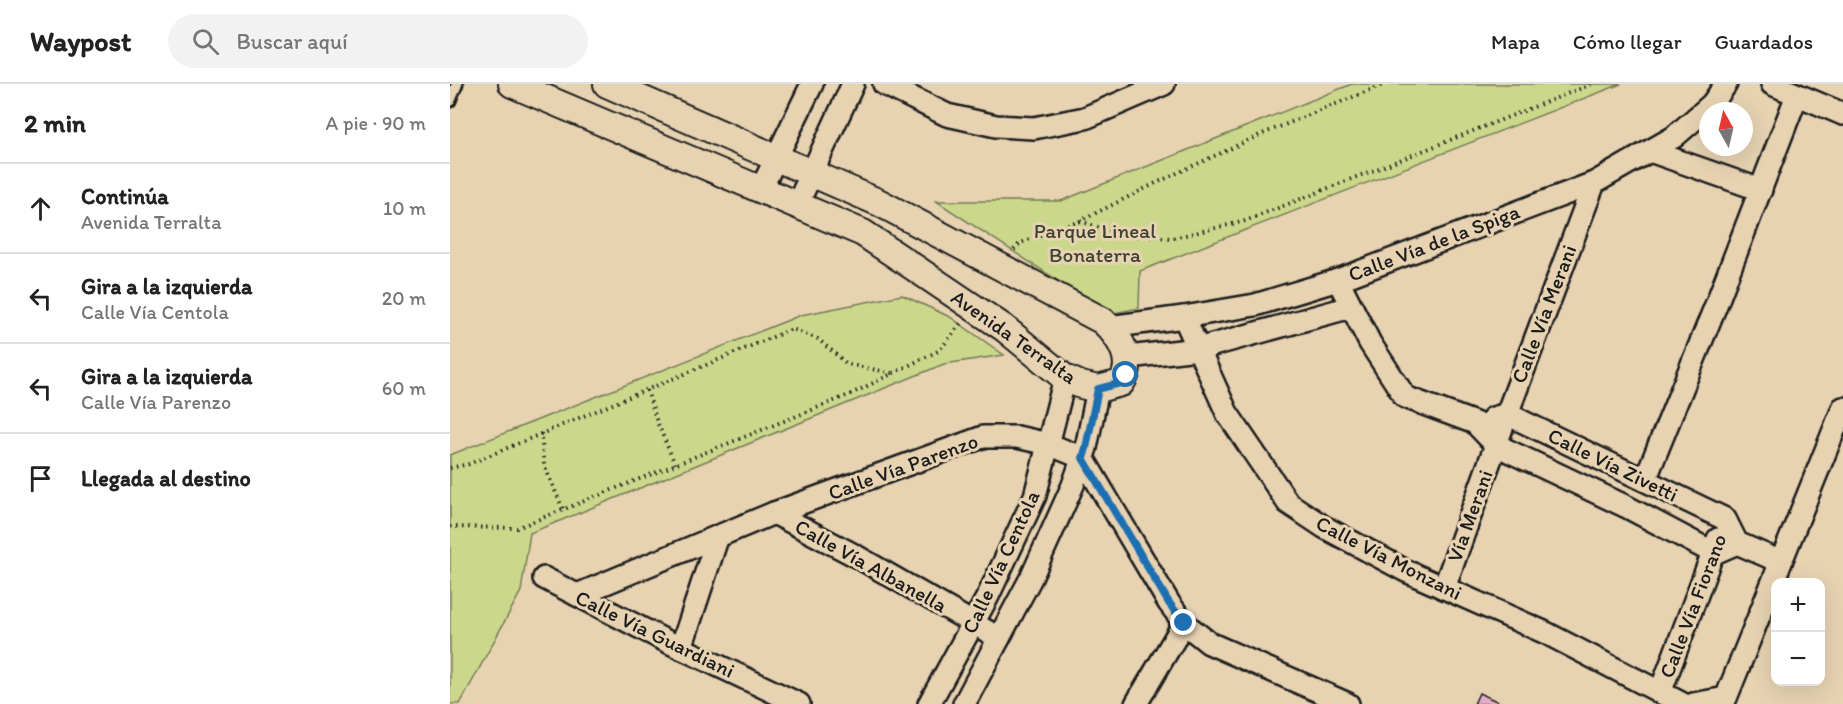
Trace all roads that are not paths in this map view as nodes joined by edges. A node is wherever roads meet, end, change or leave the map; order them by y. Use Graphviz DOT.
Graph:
graph roads {
  1 [pos="457,84"];
  2 [pos="512,84"];
  3 [pos="607,84"];
  4 [pos="812,84"];
  5 [pos="853,84"];
  6 [pos="884,84"];
  7 [pos="1164,84"];
  8 [pos="1726,84"];
  9 [pos="1772,84"];
  10 [pos="1797,95"];
  11 [pos="450,101"];
  12 [pos="1843,114"];
  13 [pos="1650,151"];
  14 [pos="776,158"];
  15 [pos="811,173"];
  16 [pos="1594,183"];
  17 [pos="761,189"];
  18 [pos="1761,190"];
  19 [pos="797,205"];
  20 [pos="1338,280"];
  21 [pos="1351,307"];
  22 [pos="1184,317"];
  23 [pos="1109,327"];
  24 [pos="1198,349"];
  25 [pos="1128,357"];
  26 [pos="1065,378"];
  27 [pos="1098,389"];
  28 [pos="1843,408"];
  29 [pos="1507,414"];
  30 [pos="1475,423"];
  31 [pos="1048,444"];
  32 [pos="1496,445"];
  33 [pos="1083,458"];
  34 [pos="1644,480"];
  35 [pos="774,513"];
  36 [pos="1725,519"];
  37 [pos="718,536"];
  38 [pos="1737,543"];
  39 [pos="1714,553"];
  40 [pos="1781,562"];
  41 [pos="544,578"];
  42 [pos="1444,588"];
  43 [pos="577,595"];
  44 [pos="974,622"];
  45 [pos="1184,623"];
  46 [pos="999,638"];
  47 [pos="681,648"];
  48 [pos="1660,693"];
  49 [pos="1319,698"];
  50 [pos="799,704"];
  51 [pos="929,704"];
  52 [pos="964,704"];
  53 [pos="1136,704"];
  54 [pos="1348,704"];
  55 [pos="1683,704"];
  56 [pos="1693,704"];
  1 -- 11 [label="lane"];
  2 -- 17 [label="street, Avenida Terralta"];
  3 -- 14 [label="street"];
  4 -- 14 [label="street"];
  5 -- 15 [label="street"];
  6 -- 7 [label="street"];
  8 -- 13 [label="street, Calle Vía de la Spiga"];
  9 -- 10 [label="street"];
  10 -- 12 [label="street"];
  10 -- 18 [label="street"];
  13 -- 16 [label="street, Calle Vía de la Spiga"];
  13 -- 18 [label="street"];
  14 -- 15 [label="street"];
  14 -- 17 [label="street"];
  15 -- 19 [label="street"];
  15 -- 23 [label="street"];
  16 -- 20 [label="street, Calle Vía de la Spiga"];
  16 -- 29 [label="street, Calle Vía Merani"];
  17 -- 19 [label="street, Avenida Terralta"];
  18 -- 34 [label="street"];
  19 -- 26 [label="street, Avenida Terralta"];
  20 -- 21 [label="street, Calle Vía Zivetti"];
  20 -- 22 [label="street, Calle Vía de la Spiga"];
  21 -- 24 [label="street, Calle Vía de la Spiga"];
  21 -- 30 [label="street, Calle Vía Zivetti"];
  22 -- 23 [label="street, Calle Vía de la Spiga"];
  22 -- 24 [label="street, Calle Vía Monzani"];
  23 -- 25 [label="street"];
  24 -- 25 [label="street, Calle Vía de la Spiga"];
  24 -- 42 [label="street, Calle Vía Monzani"];
  25 -- 27 [label="street, Avenida Terralta"];
  26 -- 27 [label="street, Avenida Terralta"];
  26 -- 31 [label="street, Calle Vía Centola"];
  27 -- 33 [label="street, Calle Vía Centola"];
  28 -- 40 [label="street"];
  29 -- 30 [label="street"];
  29 -- 32 [label="street, Calle Vía Merani"];
  29 -- 34 [label="street, Calle Vía Zivetti"];
  30 -- 32 [label="street, Calle Vía Zivetti"];
  31 -- 33 [label="street, Calle Vía Parenzo"];
  31 -- 35 [label="street, Calle Vía Parenzo"];
  31 -- 44 [label="street, Calle Vía Centola"];
  32 -- 39 [label="street, Calle Vía Zivetti"];
  32 -- 42 [label="street, Vía Merani"];
  33 -- 45 [label="street"];
  33 -- 46 [label="street, Calle Vía Centola"];
  34 -- 36 [label="street, Calle Vía Zivetti"];
  35 -- 37 [label="street, Calle Vía Parenzo"];
  35 -- 44 [label="street, Calle Vía Albanella"];
  36 -- 38 [label="street"];
  36 -- 39 [label="street, Calle Vía Fiorano"];
  37 -- 43 [label="street, Calle Vía Parenzo"];
  37 -- 47 [label="street"];
  38 -- 39 [label="street"];
  38 -- 40 [label="street"];
  39 -- 48 [label="street, Calle Vía Fiorano"];
  40 -- 56 [label="street"];
  41 -- 43 [label="street, Calle Vía Guardiani"];
  42 -- 48 [label="street, Calle Vía Monzani"];
  43 -- 47 [label="street, Calle Vía Guardiani"];
  44 -- 46 [label="street, Calle Vía Albanella"];
  44 -- 51 [label="street, Calle Vía Centola"];
  45 -- 49 [label="street"];
  45 -- 53 [label="street"];
  46 -- 52 [label="street, Calle Vía Centola"];
  47 -- 50 [label="street, Calle Vía Guardiani"];
  48 -- 55 [label="street, Calle Vía Monzani"];
  49 -- 54 [label="street"];
}
